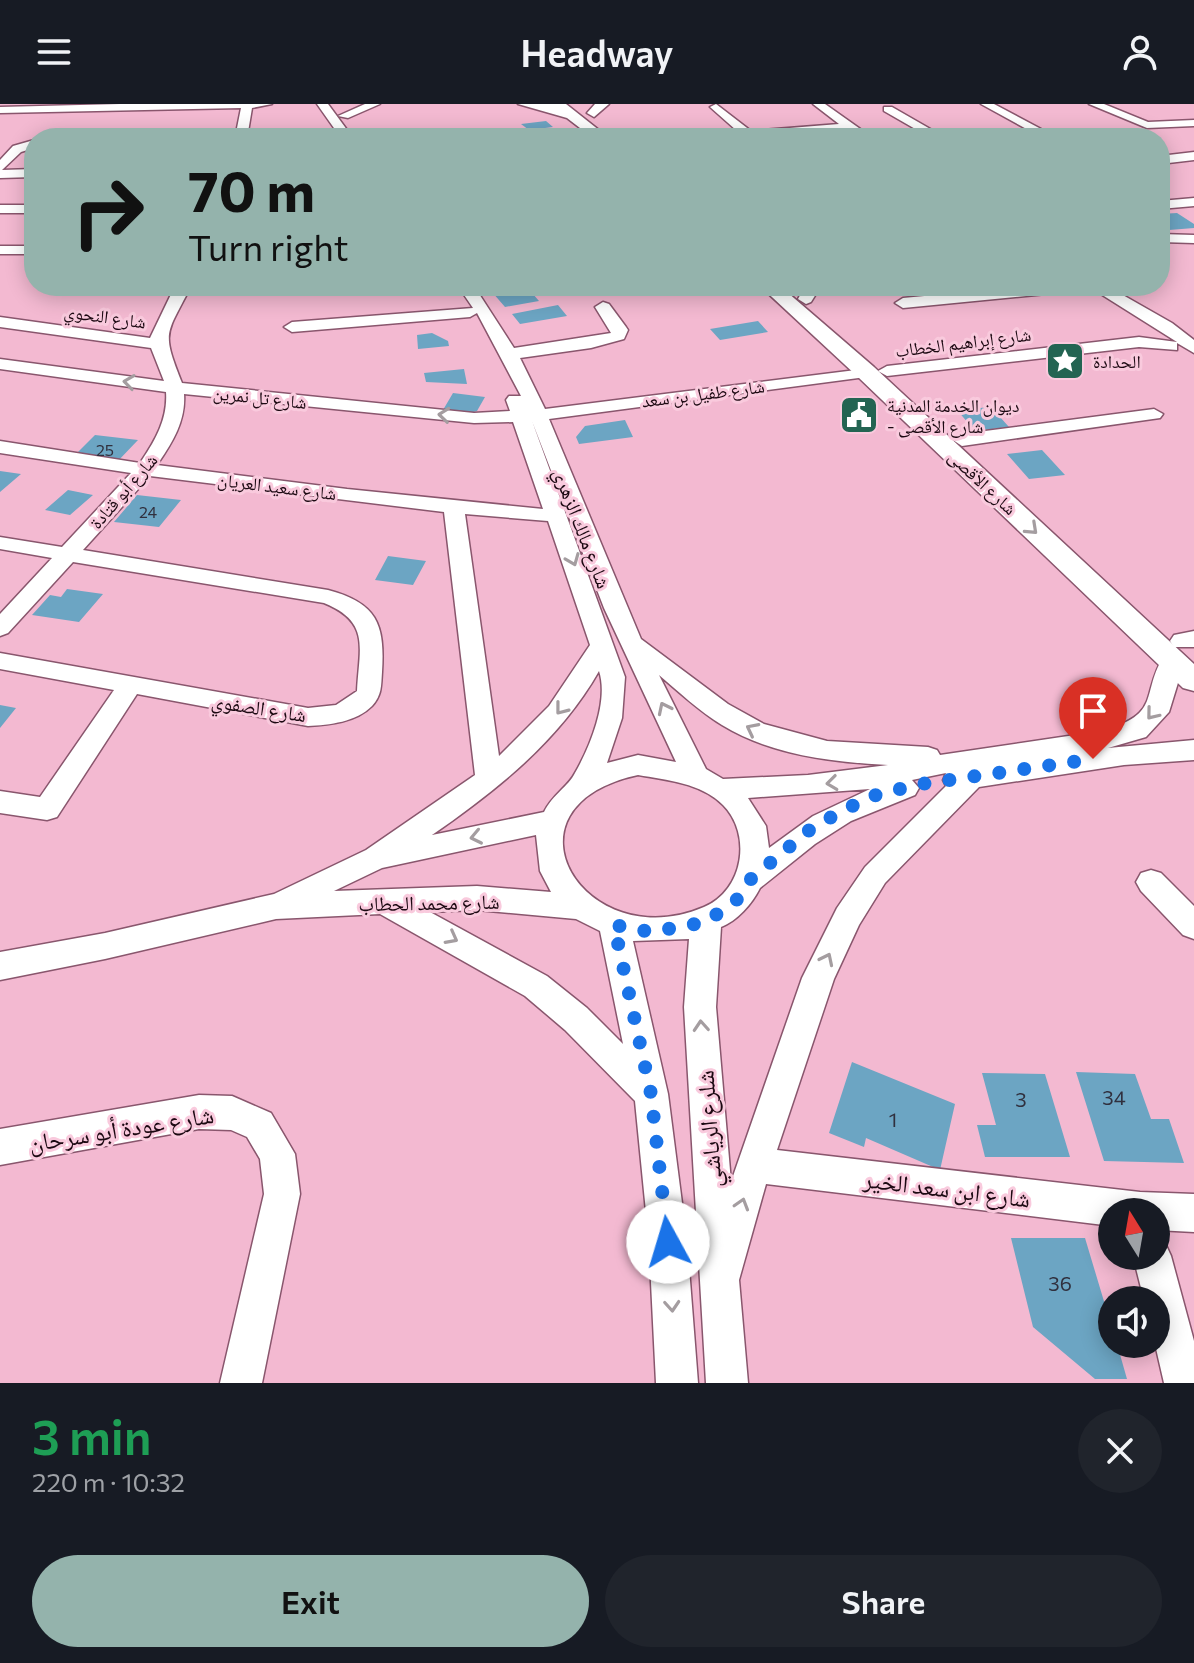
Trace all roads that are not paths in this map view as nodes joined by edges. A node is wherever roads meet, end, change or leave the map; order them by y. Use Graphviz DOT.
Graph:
graph roads {
  1 [pos="74,104"];
  2 [pos="107,104"];
  3 [pos="267,104"];
  4 [pos="375,104"];
  5 [pos="525,104"];
  6 [pos="557,104"];
  7 [pos="818,104"];
  8 [pos="986,104"];
  9 [pos="1094,104"];
  10 [pos="28,105"];
  11 [pos="247,105"];
  12 [pos="324,106"];
  13 [pos="715,107"];
  14 [pos="0,109"];
  15 [pos="588,109"];
  16 [pos="888,109"];
  17 [pos="344,116"];
  18 [pos="1194,123"];
  19 [pos="851,126"];
  20 [pos="243,128"];
  21 [pos="340,128"];
  22 [pos="352,128"];
  23 [pos="603,128"];
  24 [pos="603,128"];
  25 [pos="740,128"];
  26 [pos="833,128"];
  27 [pos="854,128"];
  28 [pos="922,128"];
  29 [pos="1031,128"];
  30 [pos="24,147"];
  31 [pos="1194,156"];
  32 [pos="1170,159"];
  33 [pos="0,167"];
  34 [pos="24,173"];
  35 [pos="0,174"];
  36 [pos="1194,202"];
  37 [pos="1170,204"];
  38 [pos="0,209"];
  39 [pos="24,209"];
  40 [pos="1170,238"];
  41 [pos="1194,239"];
  42 [pos="1170,245"];
  43 [pos="1194,246"];
  44 [pos="0,250"];
  45 [pos="24,250"];
  46 [pos="177,296"];
  47 [pos="458,296"];
  48 [pos="474,296"];
  49 [pos="781,296"];
  50 [pos="808,296"];
  51 [pos="975,296"];
  52 [pos="1112,296"];
  53 [pos="903,303"];
  54 [pos="603,307"];
  55 [pos="470,312"];
  56 [pos="0,322"];
  57 [pos="292,327"];
  58 [pos="1152,332"];
  59 [pos="1194,332"];
  60 [pos="158,344"];
  61 [pos="510,354"];
  62 [pos="1187,354"];
  63 [pos="0,364"];
  64 [pos="876,372"];
  65 [pos="175,388"];
  66 [pos="1154,414"];
  67 [pos="531,416"];
  68 [pos="962,440"];
  69 [pos="0,447"];
  70 [pos="145,469"];
  71 [pos="454,507"];
  72 [pos="556,516"];
  73 [pos="0,543"];
  74 [pos="68,554"];
  75 [pos="0,628"];
  76 [pos="632,642"];
  77 [pos="603,643"];
  78 [pos="1186,648"];
  79 [pos="0,661"];
  80 [pos="1194,681"];
  81 [pos="130,685"];
  82 [pos="1194,750"];
  83 [pos="968,768"];
  84 [pos="695,773"];
  85 [pos="489,779"];
  86 [pos="585,782"];
  87 [pos="724,789"];
  88 [pos="0,802"];
  89 [pos="552,821"];
  90 [pos="376,858"];
  91 [pos="751,879"];
  92 [pos="1151,882"];
  93 [pos="383,901"];
  94 [pos="276,906"];
  95 [pos="581,907"];
  96 [pos="706,922"];
  97 [pos="614,925"];
  98 [pos="1194,926"];
  99 [pos="0,966"];
  100 [pos="651,1094"];
  101 [pos="0,1147"];
  102 [pos="754,1165"];
  103 [pos="1098,1207"];
  104 [pos="1170,1213"];
  105 [pos="1194,1213"];
  106 [pos="1156,1270"];
  107 [pos="720,1279"];
  108 [pos="241,1383"];
  109 [pos="677,1383"];
  110 [pos="727,1383"];
  111 [pos="1185,1383"];
  1 -- 2 [label="street"];
  1 -- 10 [label="street"];
  3 -- 11 [label="street"];
  4 -- 17 [label="street"];
  5 -- 15 [label="main road"];
  6 -- 15 [label="main road"];
  7 -- 19 [label="street"];
  8 -- 29 [label="street"];
  9 -- 18 [label="street"];
  10 -- 14 [label="street"];
  11 -- 14 [label="street"];
  11 -- 20 [label="street"];
  12 -- 17 [label="street"];
  12 -- 21 [label="street"];
  13 -- 25 [label="street"];
  15 -- 23 [label="main road"];
  15 -- 24 [label="main road"];
  16 -- 28 [label="street"];
  17 -- 22 [label="street"];
  19 -- 26 [label="street"];
  19 -- 27 [label="street"];
  30 -- 33 [label="street"];
  31 -- 32 [label="street"];
  34 -- 35 [label="street"];
  36 -- 37 [label="street"];
  38 -- 39 [label="street"];
  40 -- 41 [label="street"];
  42 -- 43 [label="street"];
  44 -- 45 [label="street"];
  46 -- 60 [label="street"];
  47 -- 55 [label="street, شارع مالك الزهري"];
  48 -- 61 [label="street, شارع مالك الزهري"];
  49 -- 64 [label="main road, شارع الأقصى"];
  50 -- 64 [label="main road, شارع الأقصى"];
  51 -- 53 [label="street"];
  52 -- 58 [label="street"];
  54 -- 61 [label="street"];
  55 -- 57 [label="street"];
  55 -- 67 [label="street, شارع مالك الزهري"];
  56 -- 60 [label="street, شارع النحوي"];
  58 -- 59 [label="street"];
  58 -- 62 [label="street, شارع إبراهيم الخطاب"];
  58 -- 62 [label="street"];
  58 -- 64 [label="street, شارع إبراهيم الخطاب"];
  60 -- 65 [label="street, شارع أبو قتادة"];
  61 -- 67 [label="street, شارع مالك الزهري"];
  65 -- 63 [label="street, شارع تل نمرين, one-way"];
  64 -- 67 [label="street, شارع طفيل بن سعد"];
  64 -- 68 [label="main road, شارع الأقصى"];
  64 -- 78 [label="main road, شارع الأقصى, one-way"];
  67 -- 65 [label="street, شارع تل نمرين, one-way"];
  65 -- 70 [label="street, شارع أبو قتادة"];
  66 -- 68 [label="street"];
  67 -- 72 [label="street, شارع مالك الزهري"];
  67 -- 76 [label="street, شارع مالك الزهري"];
  68 -- 78 [label="main road, شارع الأقصى"];
  69 -- 70 [label="street, شارع سعيد العريان"];
  70 -- 71 [label="street, شارع سعيد العريان"];
  70 -- 74 [label="street, شارع أبو قتادة"];
  71 -- 72 [label="street, شارع سعيد العريان"];
  71 -- 85 [label="street"];
  72 -- 77 [label="street, شارع مالك الزهري, one-way"];
  73 -- 74 [label="street"];
  74 -- 75 [label="street, شارع أبو قتادة"];
  74 -- 81 [label="street, شارع الصفوي"];
  83 -- 76 [label="street, one-way"];
  84 -- 76 [label="street, شارع مالك الزهري, one-way"];
  77 -- 85 [label="street, one-way"];
  77 -- 86 [label="street, شارع مالك الزهري"];
  78 -- 80 [label="main road, شارع الأقصى"];
  78 -- 83 [label="street, one-way"];
  79 -- 81 [label="street, شارع الصفوي"];
  81 -- 88 [label="street"];
  82 -- 83 [label="street"];
  83 -- 87 [label="street, one-way"];
  83 -- 91 [label="street"];
  102 -- 83 [label="street, one-way"];
  84 -- 86 [label="street"];
  84 -- 87 [label="street"];
  85 -- 90 [label="street"];
  86 -- 89 [label="street"];
  87 -- 91 [label="street"];
  89 -- 90 [label="street, شارع محمد الحطاب, one-way"];
  89 -- 95 [label="street"];
  90 -- 94 [label="street, شارع محمد الحطاب"];
  91 -- 96 [label="street"];
  92 -- 98 [label="street"];
  93 -- 94 [label="street, شارع محمد الحطاب"];
  93 -- 95 [label="street, شارع محمد الحطاب"];
  93 -- 100 [label="street, one-way"];
  94 -- 99 [label="street, شارع محمد الحطاب"];
  95 -- 97 [label="street"];
  96 -- 97 [label="street"];
  107 -- 96 [label="street, شلرع الرياشي, one-way"];
  97 -- 100 [label="street"];
  100 -- 109 [label="street, one-way"];
  101 -- 108 [label="street, شارع عودة أبو سرحان"];
  102 -- 103 [label="street, شارع ابن سعد الخير"];
  107 -- 102 [label="street, one-way"];
  104 -- 105 [label="street, شارع ابن سعد الخير"];
  106 -- 111 [label="street"];
  107 -- 110 [label="street, شلرع الرياشي"];
}
